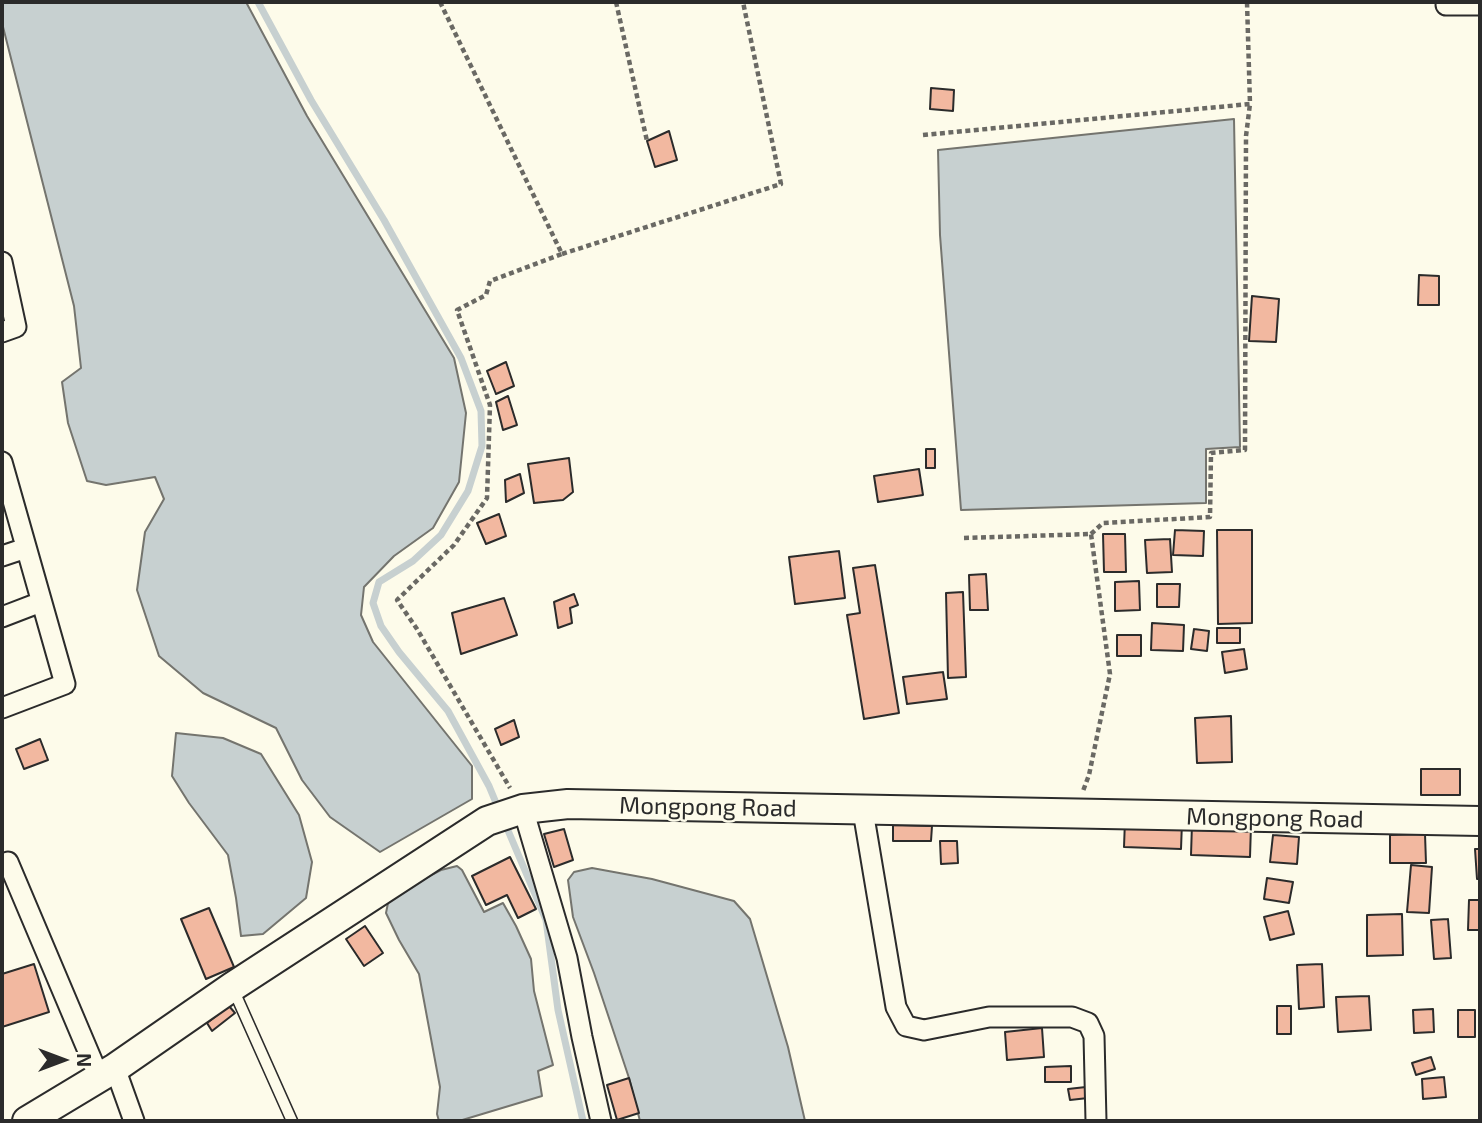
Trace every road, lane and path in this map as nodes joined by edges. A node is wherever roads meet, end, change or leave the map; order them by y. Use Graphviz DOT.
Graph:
graph roads {
  1 [pos="440,2"];
  2 [pos="617,2"];
  3 [pos="743,2"];
  4 [pos="1247,2"];
  5 [pos="1446,5"];
  6 [pos="1480,5"];
  7 [pos="1250,104"];
  8 [pos="923,135"];
  9 [pos="646,141"];
  10 [pos="562,254"];
  11 [pos="2,262"];
  12 [pos="2,332"];
  13 [pos="2,462"];
  14 [pos="6,494"];
  15 [pos="1091,534"];
  16 [pos="964,538"];
  17 [pos="26,548"];
  18 [pos="2,556"];
  19 [pos="41,602"];
  20 [pos="2,617"];
  21 [pos="2,708"];
  22 [pos="523,809"];
  23 [pos="863,811"];
  24 [pos="1074,815"];
  25 [pos="1480,821"];
  26 [pos="8,862"];
  27 [pos="232,987"];
  28 [pos="107,1072"];
  29 [pos="27,1121"];
  30 [pos="134,1121"];
  31 [pos="292,1121"];
  32 [pos="601,1121"];
  33 [pos="1096,1121"];
  1 -- 10 [label="path"];
  2 -- 9 [label="path"];
  3 -- 10 [label="path"];
  4 -- 7 [label="path"];
  5 -- 6 [label="street"];
  7 -- 8 [label="path"];
  7 -- 15 [label="path"];
  10 -- 22 [label="path"];
  11 -- 12 [label="street"];
  13 -- 14 [label="street"];
  14 -- 17 [label="street"];
  15 -- 16 [label="path"];
  15 -- 24 [label="path"];
  17 -- 18 [label="street"];
  17 -- 19 [label="street"];
  19 -- 20 [label="street"];
  19 -- 21 [label="street"];
  22 -- 23 [label="main road, Mongpong Road"];
  22 -- 27 [label="main road, Mongpong Road"];
  22 -- 32 [label="street"];
  23 -- 24 [label="main road, Mongpong Road"];
  23 -- 33 [label="street"];
  24 -- 25 [label="main road, Mongpong Road"];
  26 -- 28 [label="street"];
  27 -- 28 [label="main road, Mongpong Road"];
  27 -- 31 [label="lane"];
  28 -- 29 [label="main road, Mongpong Road"];
  28 -- 30 [label="street"];
}
